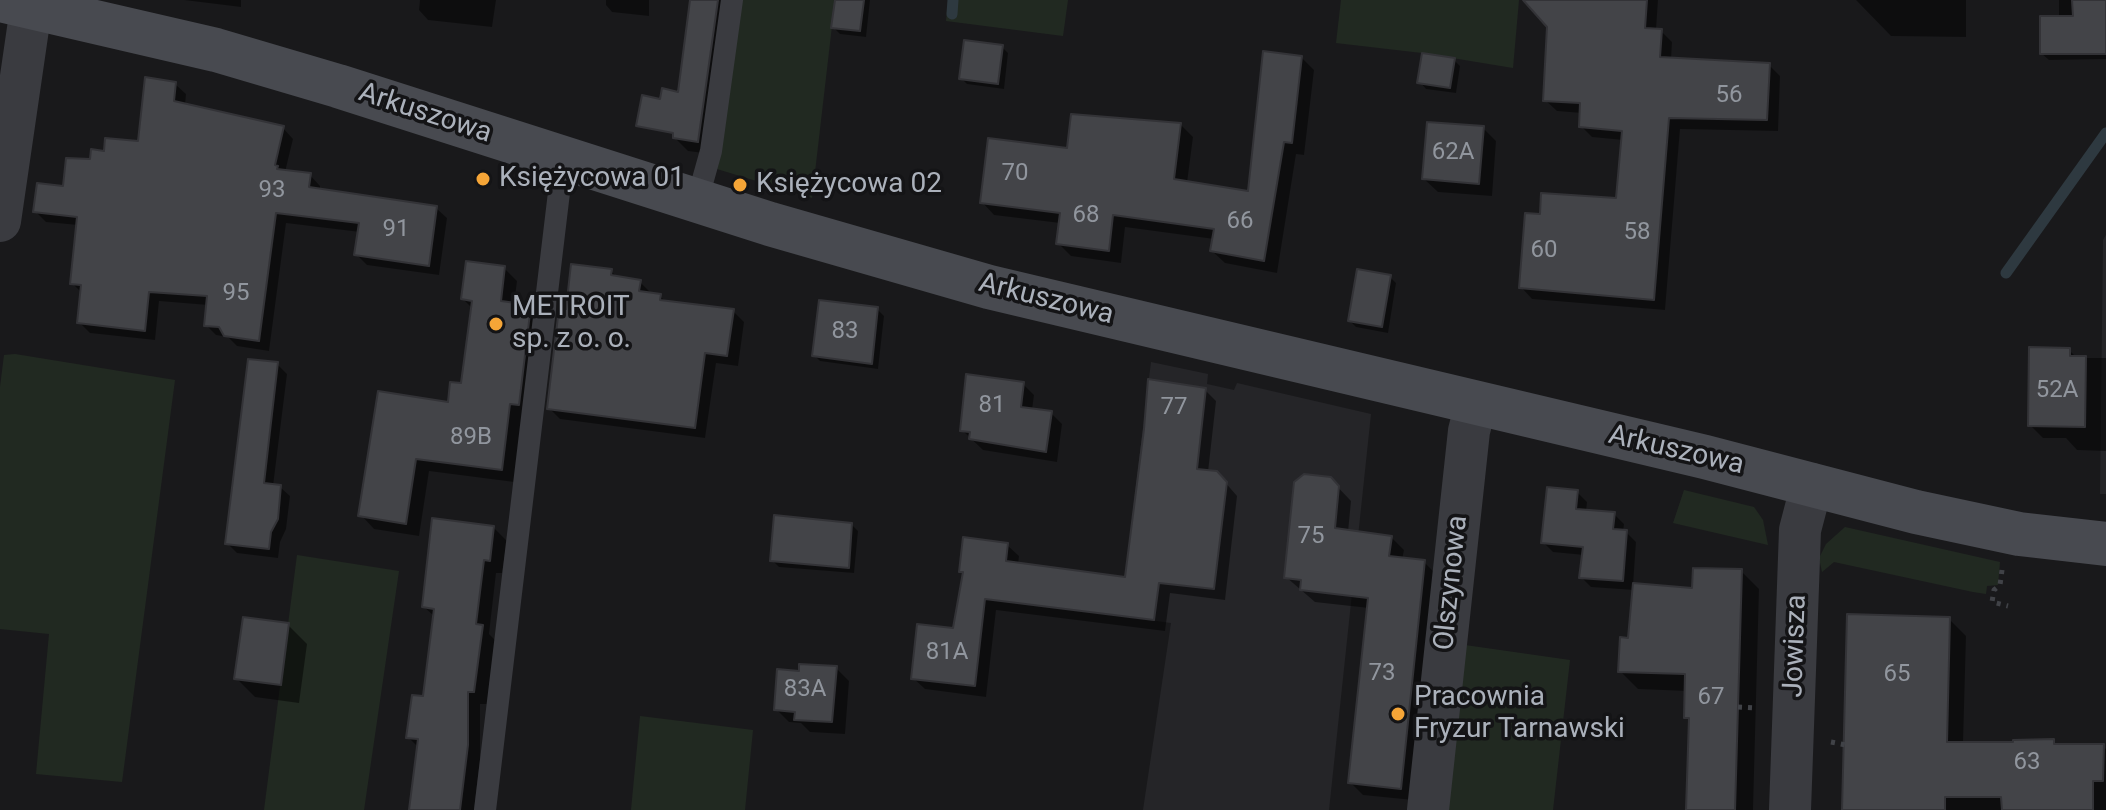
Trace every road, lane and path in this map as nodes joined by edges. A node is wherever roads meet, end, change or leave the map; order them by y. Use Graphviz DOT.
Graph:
graph roads {
  1 [pos="732,0"];
  2 [pos="15,4"];
  3 [pos="563,159"];
  4 [pos="697,201"];
  5 [pos="0,221"];
  6 [pos="1476,404"];
  7 [pos="1812,484"];
  8 [pos="2106,544"];
  9 [pos="2004,557"];
  10 [pos="2008,606"];
  11 [pos="485,810"];
  12 [pos="1428,810"];
  13 [pos="1790,810"];
  1 -- 4 [label="lane"];
  2 -- 3 [label="main road, Arkuszowa"];
  2 -- 5 [label="street"];
  3 -- 4 [label="main road, Arkuszowa"];
  3 -- 11 [label="lane"];
  4 -- 6 [label="main road, Arkuszowa"];
  6 -- 7 [label="main road, Arkuszowa"];
  6 -- 12 [label="street, Olszynowa"];
  7 -- 8 [label="main road, Arkuszowa"];
  7 -- 13 [label="street, Jowisza"];
  9 -- 10 [label="path"];
}
